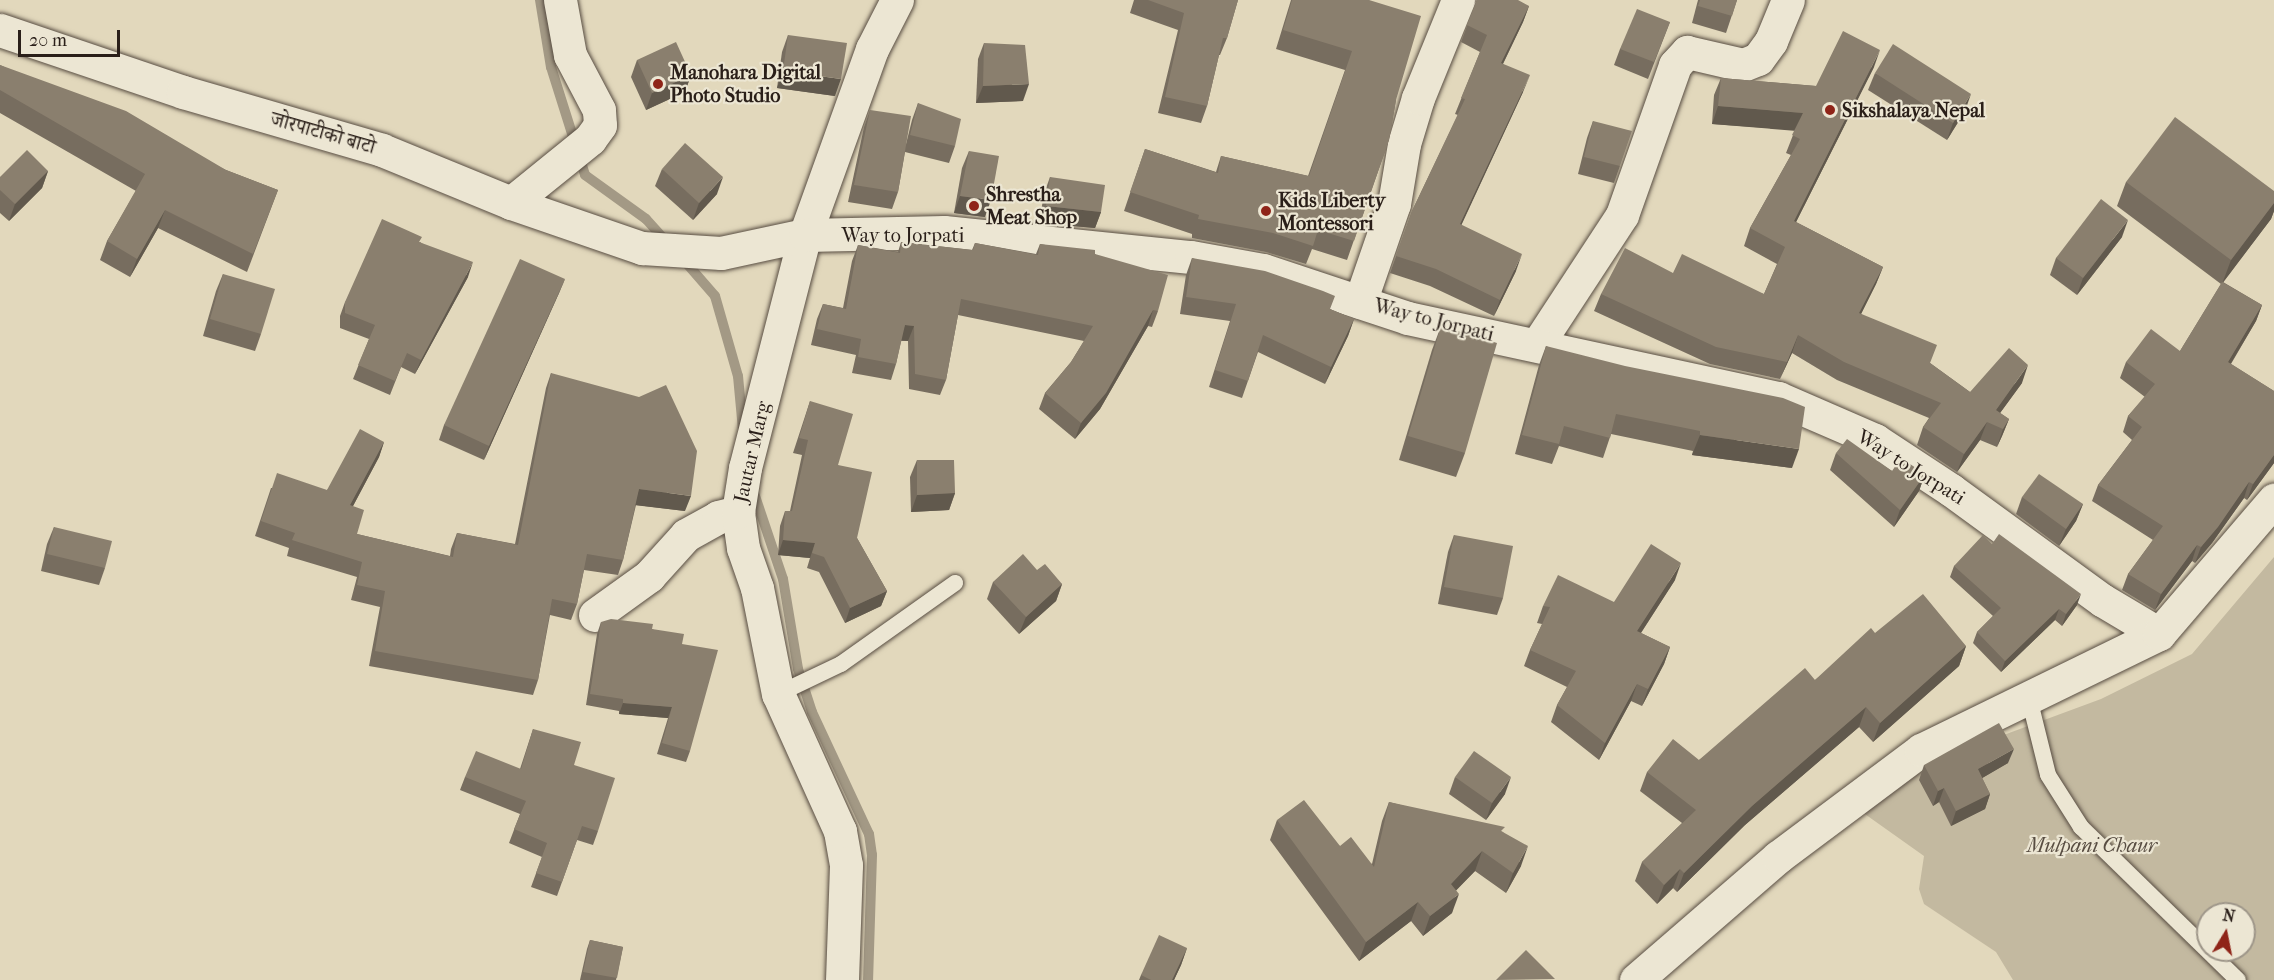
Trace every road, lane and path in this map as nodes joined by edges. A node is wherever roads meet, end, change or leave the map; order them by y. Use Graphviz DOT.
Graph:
graph roads {
  1 [pos="560,0"];
  2 [pos="897,0"];
  3 [pos="1458,0"];
  4 [pos="1788,0"];
  5 [pos="0,30"];
  6 [pos="511,203"];
  7 [pos="805,235"];
  8 [pos="642,249"];
  9 [pos="1360,302"];
  10 [pos="1537,345"];
  11 [pos="2274,500"];
  12 [pos="738,513"];
  13 [pos="955,583"];
  14 [pos="595,615"];
  15 [pos="2159,634"];
  16 [pos="786,691"];
  17 [pos="2029,698"];
  18 [pos="842,980"];
  19 [pos="1635,980"];
  20 [pos="2238,980"];
  1 -- 6 [label="street"];
  2 -- 7 [label="street, Jautar Marg"];
  3 -- 9 [label="street"];
  4 -- 10 [label="street"];
  5 -- 6 [label="street, जोरपाटीको बाटो"];
  6 -- 8 [label="street, जोरपाटीको बाटो"];
  7 -- 8 [label="street, Way to Jorpati"];
  7 -- 9 [label="street, Way to Jorpati"];
  7 -- 12 [label="street, Jautar Marg"];
  9 -- 10 [label="street, Way to Jorpati"];
  10 -- 15 [label="street, Way to Jorpati"];
  11 -- 15 [label="street"];
  12 -- 14 [label="street"];
  12 -- 16 [label="street, Jautar Marg"];
  13 -- 16 [label="lane"];
  15 -- 17 [label="street"];
  16 -- 18 [label="street, Jautar Marg"];
  17 -- 19 [label="street"];
  17 -- 20 [label="lane"];
}
